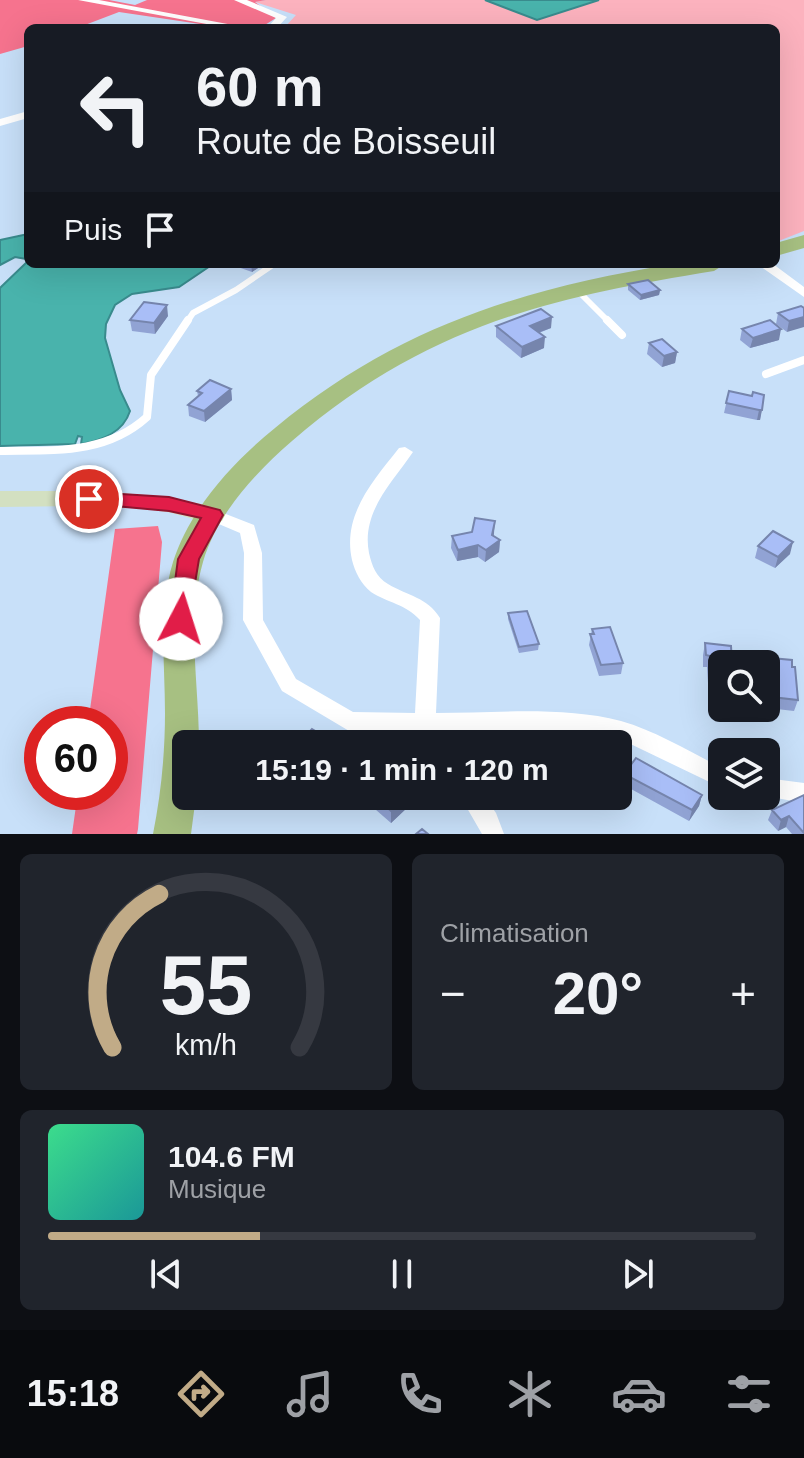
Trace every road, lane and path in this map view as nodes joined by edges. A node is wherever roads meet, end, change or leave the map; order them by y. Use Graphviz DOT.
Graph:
graph roads {
  1 [pos="83,0"];
  2 [pos="239,0"];
  3 [pos="221,24"];
  4 [pos="276,24"];
  5 [pos="24,115"];
  6 [pos="0,123"];
  7 [pos="804,241"];
  8 [pos="780,249"];
  9 [pos="268,268"];
  10 [pos="691,268"];
  11 [pos="770,268"];
  12 [pos="574,288"];
  13 [pos="804,293"];
  14 [pos="622,335"];
  15 [pos="804,360"];
  16 [pos="766,374"];
  17 [pos="0,451"];
  18 [pos="405,452"];
  19 [pos="0,499"];
  20 [pos="213,515"];
  21 [pos="349,721"];
  22 [pos="425,721"];
  23 [pos="365,730"];
  24 [pos="708,772"];
  25 [pos="780,789"];
  26 [pos="804,793"];
  27 [pos="481,810"];
  28 [pos="172,834"];
  29 [pos="493,834"];
  1 -- 3 [label="street"];
  2 -- 4 [label="street"];
  5 -- 6 [label="street"];
  7 -- 8 [label="main road"];
  9 -- 17 [label="lane"];
  10 -- 12 [label="main road"];
  11 -- 13 [label="street"];
  12 -- 14 [label="lane"];
  12 -- 20 [label="main road"];
  15 -- 16 [label="lane"];
  18 -- 22 [label="street"];
  19 -- 20 [label="main road"];
  20 -- 21 [label="street"];
  20 -- 28 [label="main road"];
  21 -- 22 [label="street"];
  21 -- 23 [label="street"];
  22 -- 24 [label="street"];
  25 -- 26 [label="street"];
  27 -- 29 [label="street"];
}
